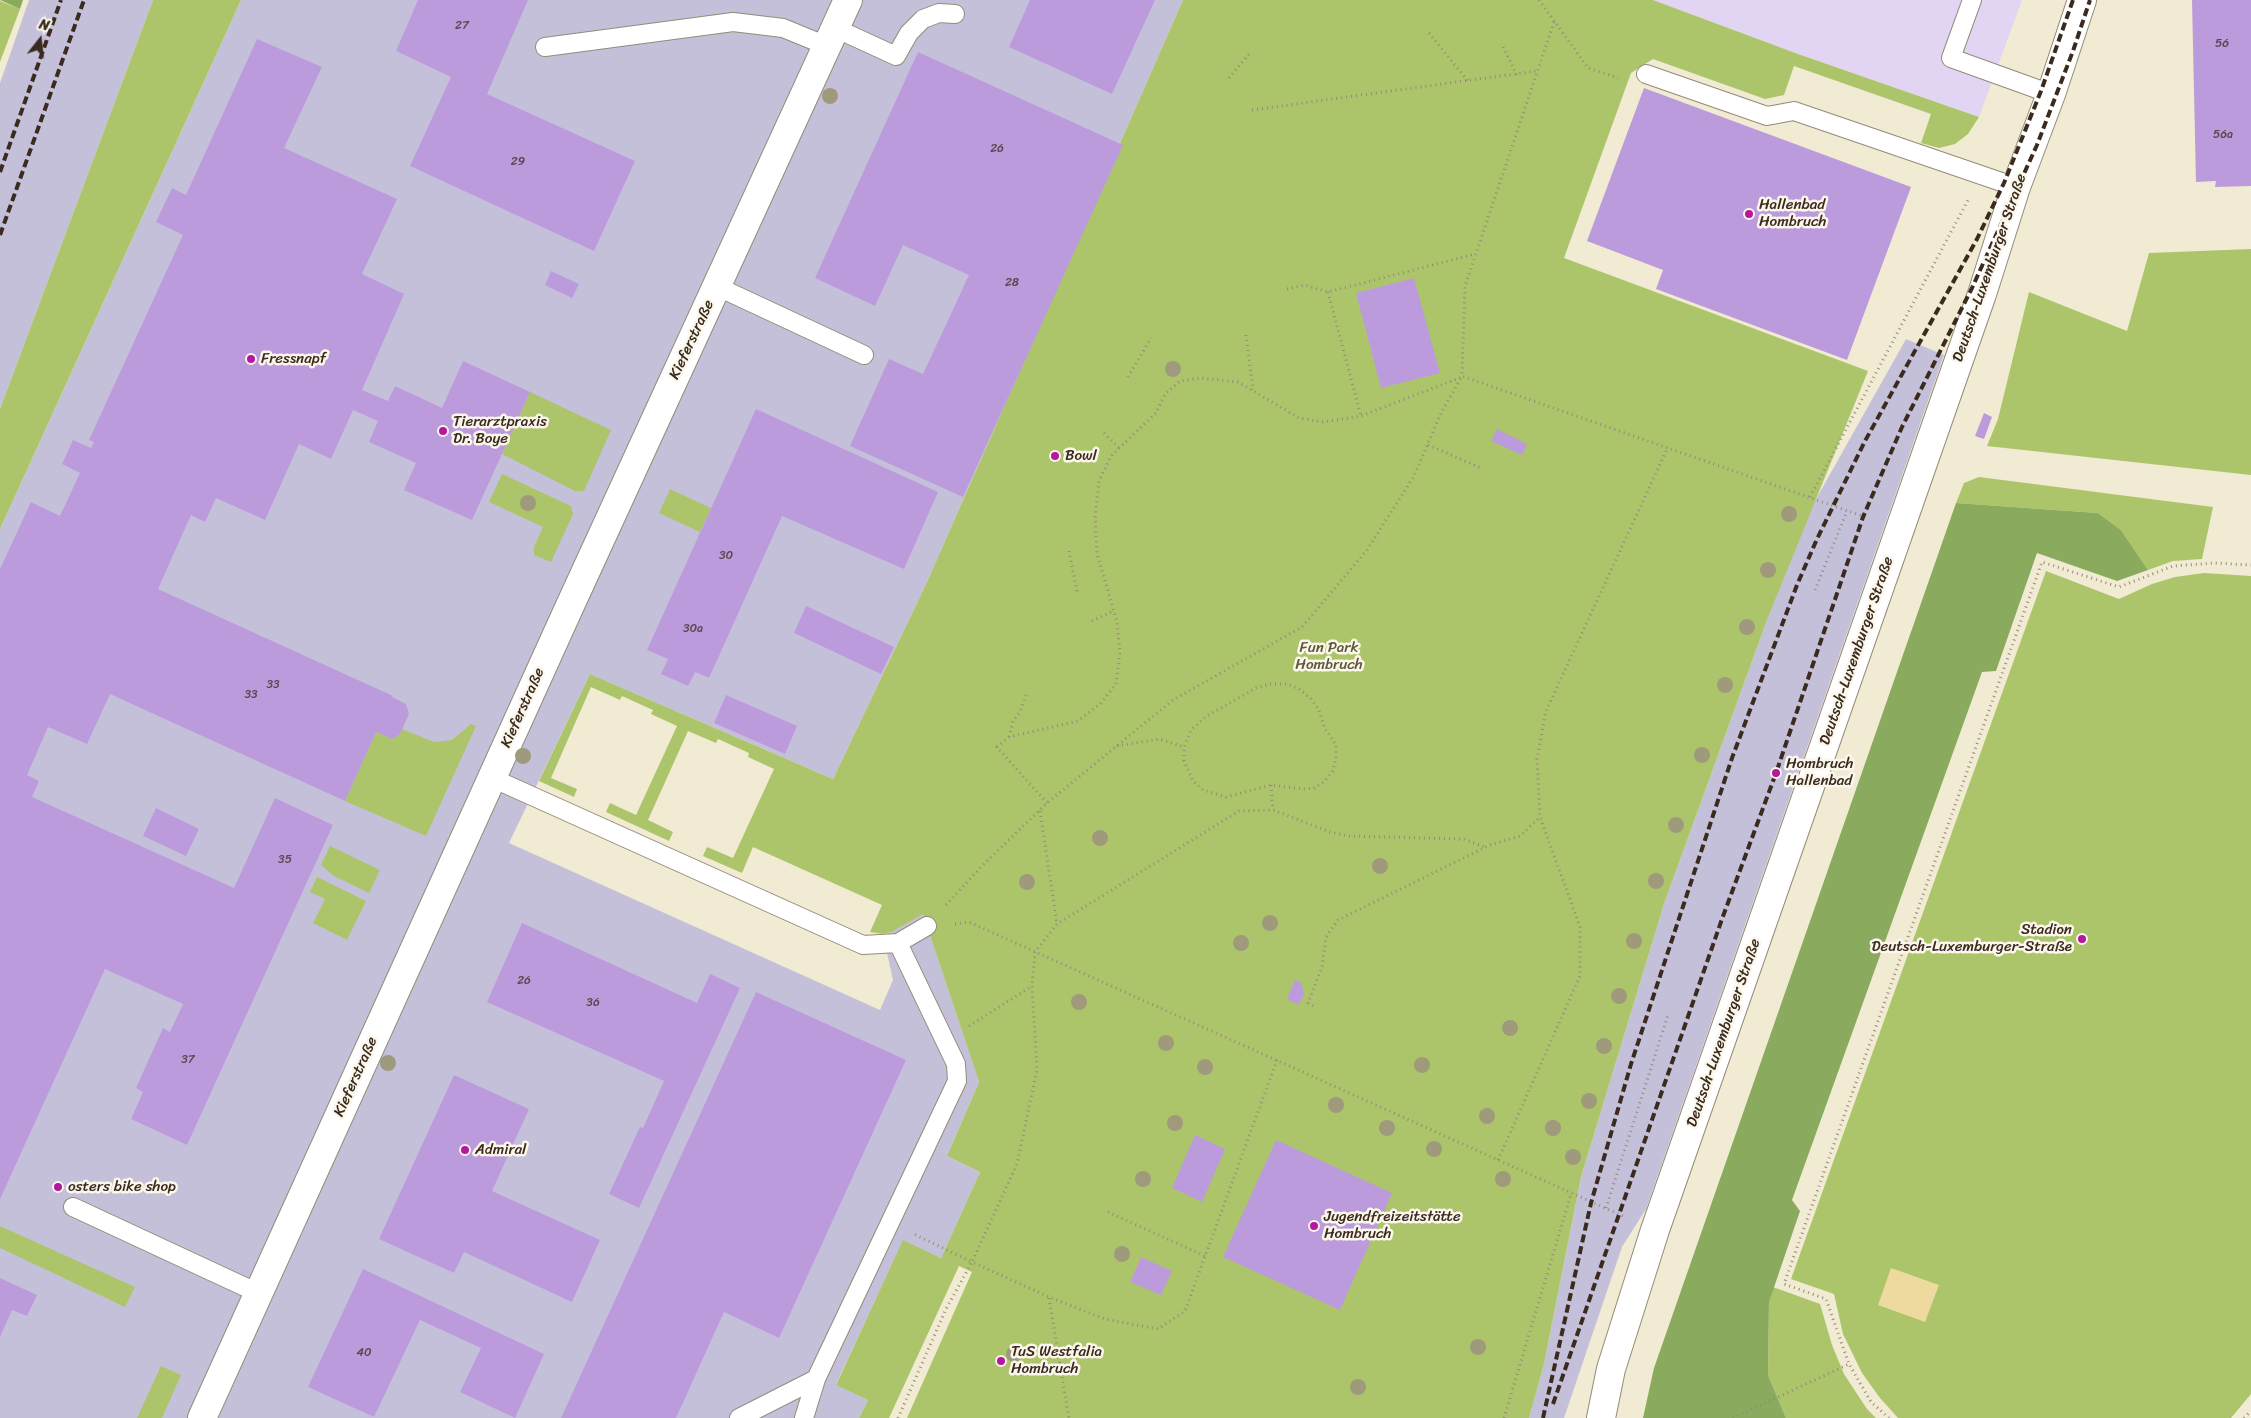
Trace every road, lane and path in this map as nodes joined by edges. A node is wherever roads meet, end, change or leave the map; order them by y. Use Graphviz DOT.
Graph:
graph roads {
  1 [pos="848,0"];
  2 [pos="1538,0"];
  3 [pos="1972,0"];
  4 [pos="2082,0"];
  5 [pos="954,14"];
  6 [pos="1554,22"];
  7 [pos="1429,33"];
  8 [pos="831,37"];
  9 [pos="545,47"];
  10 [pos="1503,47"];
  11 [pos="1249,54"];
  12 [pos="1537,72"];
  13 [pos="1646,74"];
  14 [pos="1516,75"];
  15 [pos="1229,78"];
  16 [pos="1468,81"];
  17 [pos="2051,94"];
  18 [pos="1252,110"];
  19 [pos="1982,175"];
  20 [pos="2016,187"];
  21 [pos="1476,254"];
  22 [pos="716,286"];
  23 [pos="1287,288"];
  24 [pos="1328,292"];
  25 [pos="1246,335"];
  26 [pos="1151,338"];
  27 [pos="864,355"];
  28 [pos="1462,376"];
  29 [pos="1128,378"];
  30 [pos="1253,390"];
  31 [pos="1361,416"];
  32 [pos="1104,433"];
  33 [pos="1428,445"];
  34 [pos="1668,447"];
  35 [pos="1119,448"];
  36 [pos="1481,468"];
  37 [pos="1810,498"];
  38 [pos="1847,511"];
  39 [pos="1899,529"];
  40 [pos="1069,551"];
  41 [pos="2251,564"];
  42 [pos="1815,590"];
  43 [pos="1077,592"];
  44 [pos="1113,611"];
  45 [pos="1092,621"];
  46 [pos="1026,695"];
  47 [pos="1009,736"];
  48 [pos="1116,746"];
  49 [pos="1184,747"];
  50 [pos="492,778"];
  51 [pos="1271,785"];
  52 [pos="1046,803"];
  53 [pos="1040,810"];
  54 [pos="1273,810"];
  55 [pos="1540,817"];
  56 [pos="1486,847"];
  57 [pos="1057,924"];
  58 [pos="927,926"];
  59 [pos="898,943"];
  60 [pos="1035,952"];
  61 [pos="1032,986"];
  62 [pos="1313,1006"];
  63 [pos="1668,1015"];
  64 [pos="945,1041"];
  65 [pos="1277,1060"];
  66 [pos="1498,1160"];
  67 [pos="1571,1194"];
  68 [pos="73,1207"];
  69 [pos="1606,1208"];
  70 [pos="1108,1212"];
  71 [pos="892,1224"];
  72 [pos="1655,1230"];
  73 [pos="1205,1256"];
  74 [pos="972,1262"];
  75 [pos="258,1293"];
  76 [pos="1049,1297"];
  77 [pos="1849,1364"];
  78 [pos="816,1379"];
  79 [pos="2251,1411"];
  80 [pos="202,1418"];
  81 [pos="739,1418"];
  82 [pos="804,1418"];
  83 [pos="898,1418"];
  84 [pos="1069,1418"];
  85 [pos="1504,1418"];
  86 [pos="1601,1418"];
  87 [pos="1732,1418"];
  88 [pos="1889,1418"];
  89 [pos="2244,1418"];
  1 -- 8 [label="street, Kieferstraße"];
  2 -- 6 [label="path"];
  3 -- 17 [label="lane"];
  4 -- 17 [label="street, Deutsch-Luxemburger Straße"];
  5 -- 8 [label="lane"];
  6 -- 12 [label="path"];
  6 -- 13 [label="path"];
  7 -- 16 [label="path"];
  8 -- 9 [label="lane"];
  8 -- 22 [label="street, Kieferstraße"];
  10 -- 14 [label="path"];
  11 -- 15 [label="path"];
  12 -- 14 [label="path"];
  12 -- 21 [label="path"];
  13 -- 19 [label="lane"];
  14 -- 16 [label="path"];
  16 -- 18 [label="path"];
  17 -- 20 [label="street, Deutsch-Luxemburger Straße"];
  19 -- 20 [label="lane"];
  19 -- 37 [label="path"];
  20 -- 39 [label="street, Deutsch-Luxemburger Straße"];
  21 -- 24 [label="path"];
  21 -- 28 [label="path"];
  22 -- 27 [label="lane"];
  22 -- 50 [label="street, Kieferstraße"];
  23 -- 24 [label="path"];
  24 -- 31 [label="path"];
  25 -- 30 [label="path"];
  26 -- 29 [label="path"];
  28 -- 31 [label="path"];
  28 -- 33 [label="path"];
  28 -- 34 [label="path"];
  30 -- 31 [label="path"];
  30 -- 35 [label="path"];
  32 -- 35 [label="path"];
  33 -- 36 [label="path"];
  33 -- 48 [label="path"];
  34 -- 37 [label="path"];
  34 -- 55 [label="path"];
  35 -- 44 [label="path"];
  37 -- 38 [label="path"];
  38 -- 39 [label="path"];
  38 -- 42 [label="path"];
  39 -- 72 [label="street, Deutsch-Luxemburger Straße"];
  40 -- 43 [label="path"];
  41 -- 77 [label="path"];
  44 -- 45 [label="path"];
  44 -- 47 [label="path"];
  46 -- 47 [label="path"];
  47 -- 52 [label="path"];
  48 -- 49 [label="path"];
  48 -- 52 [label="path"];
  49 -- 51 [label="path"];
  49 -- 51 [label="path"];
  50 -- 59 [label="lane"];
  50 -- 75 [label="street, Kieferstraße"];
  51 -- 54 [label="path"];
  52 -- 53 [label="path"];
  53 -- 57 [label="path"];
  53 -- 58 [label="path"];
  54 -- 56 [label="path"];
  54 -- 57 [label="path"];
  55 -- 56 [label="path"];
  55 -- 66 [label="path"];
  56 -- 62 [label="path"];
  57 -- 60 [label="path"];
  58 -- 59 [label="lane"];
  58 -- 60 [label="path"];
  59 -- 64 [label="lane"];
  60 -- 61 [label="path"];
  60 -- 65 [label="path"];
  61 -- 64 [label="path"];
  61 -- 74 [label="path"];
  63 -- 69 [label="path"];
  64 -- 71 [label="lane"];
  65 -- 66 [label="path"];
  65 -- 73 [label="path"];
  66 -- 67 [label="path"];
  67 -- 69 [label="path"];
  67 -- 85 [label="path"];
  68 -- 75 [label="lane"];
  69 -- 72 [label="path"];
  70 -- 73 [label="path"];
  71 -- 74 [label="path"];
  71 -- 78 [label="lane"];
  72 -- 86 [label="street, Deutsch-Luxemburger Straße"];
  73 -- 76 [label="path"];
  74 -- 76 [label="path"];
  74 -- 83 [label="path"];
  75 -- 80 [label="street, Kieferstraße"];
  76 -- 84 [label="path"];
  77 -- 87 [label="path"];
  77 -- 88 [label="path"];
  78 -- 81 [label="lane"];
  78 -- 82 [label="lane"];
  79 -- 89 [label="path"];
}
